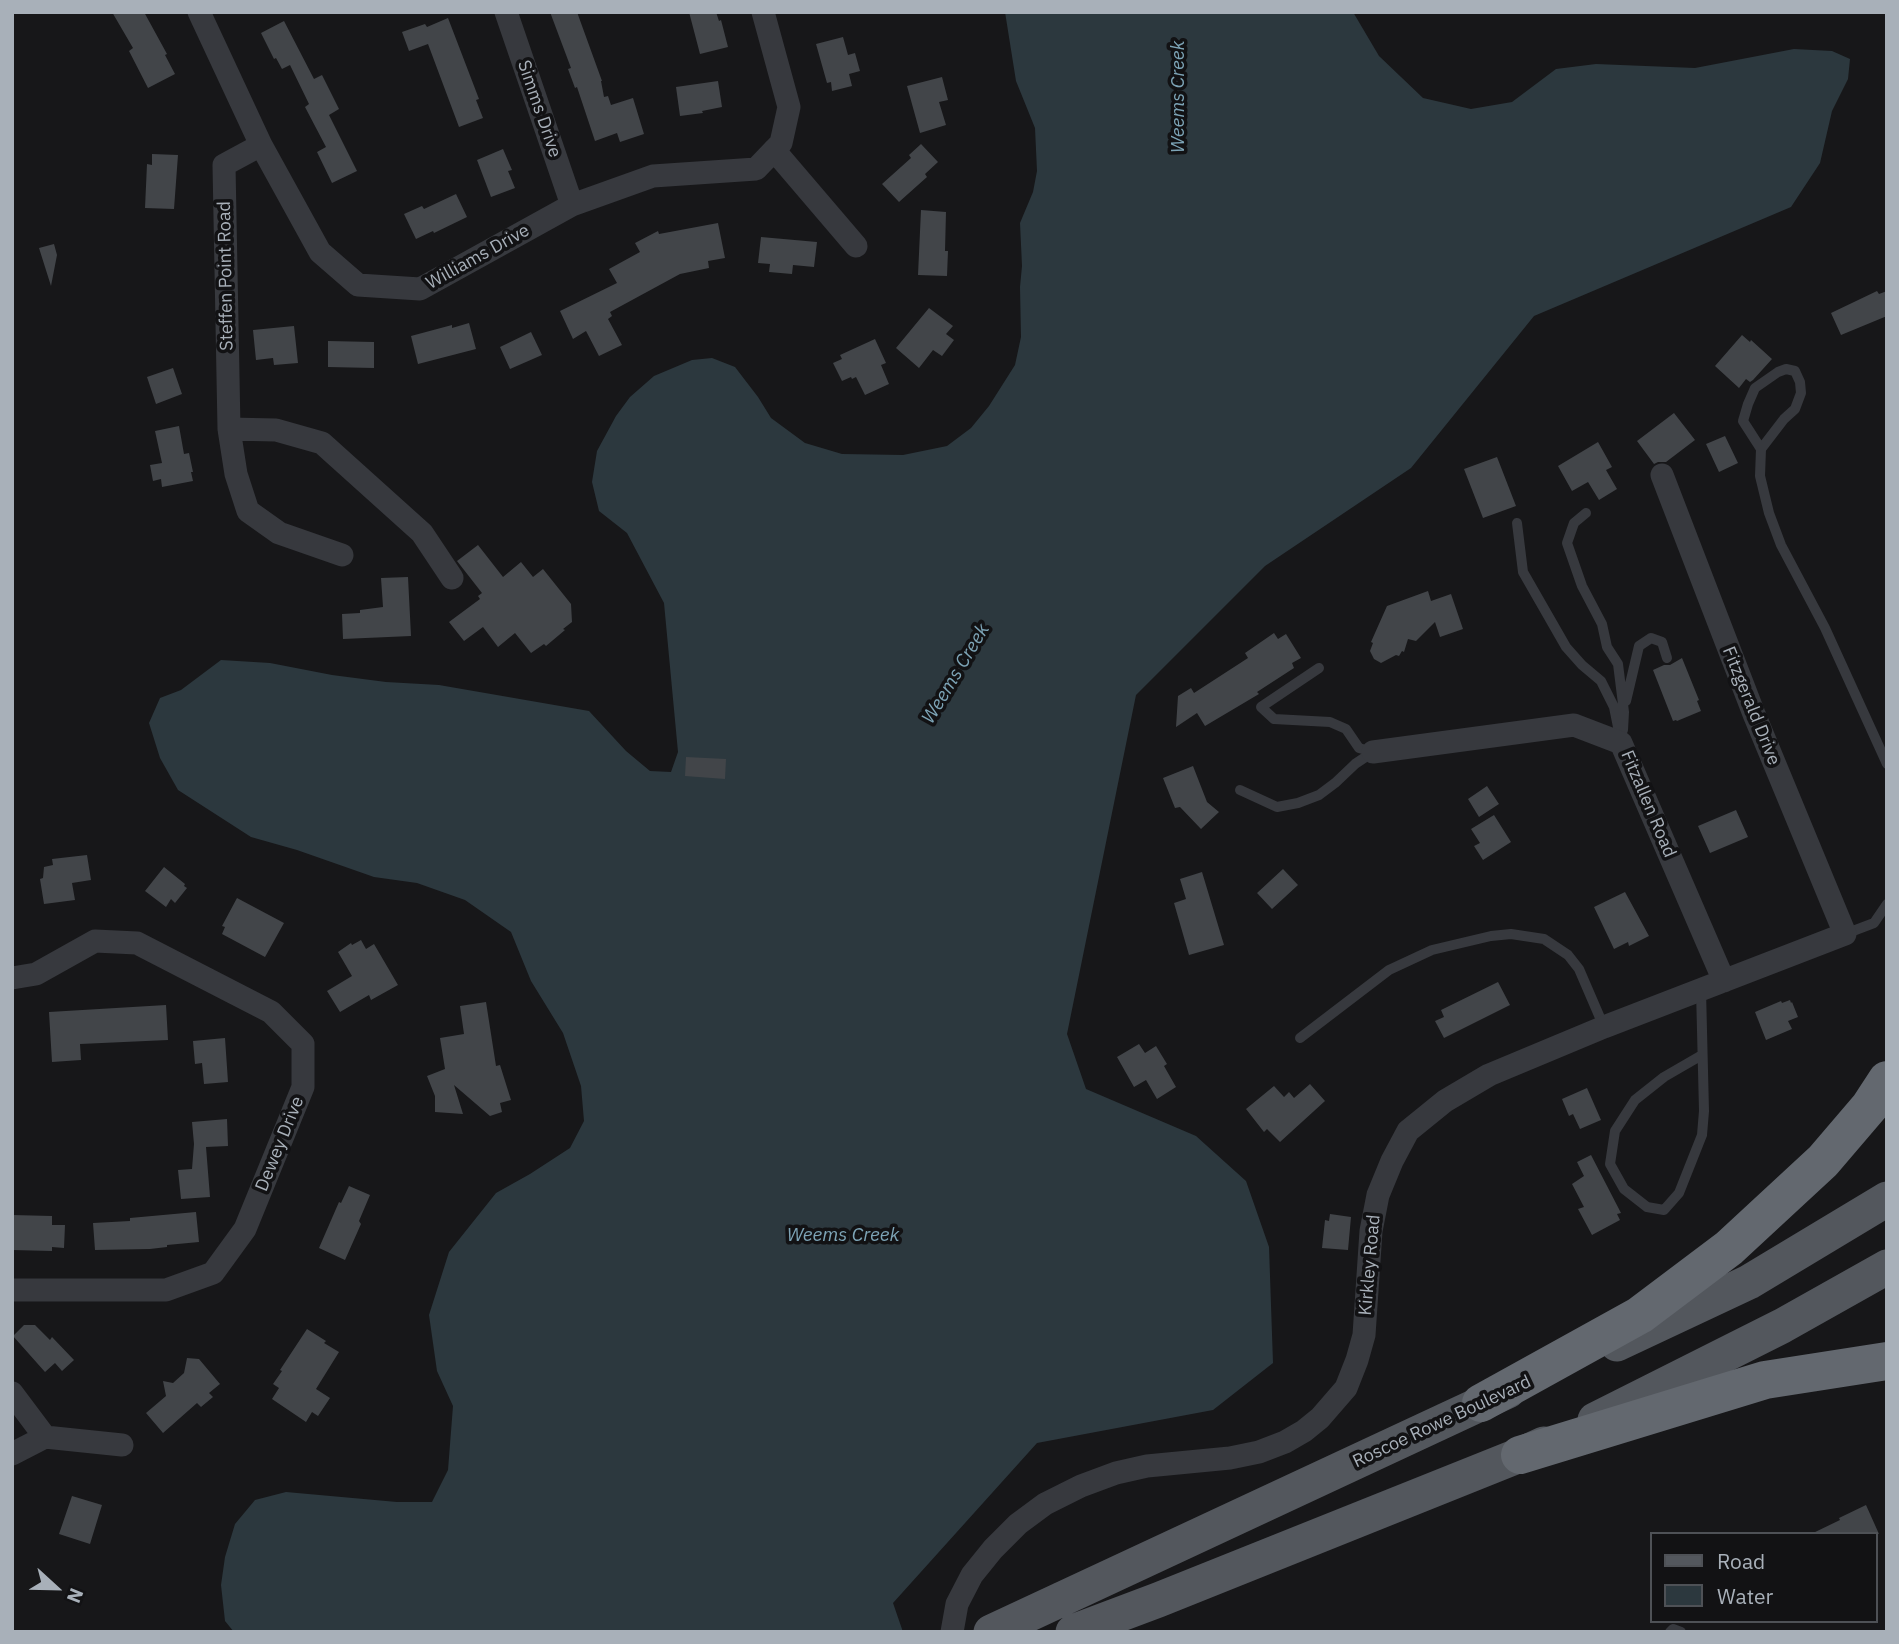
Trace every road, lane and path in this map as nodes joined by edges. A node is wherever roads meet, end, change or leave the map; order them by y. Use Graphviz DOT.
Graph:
graph roads {
  1 [pos="199,12"];
  2 [pos="506,12"];
  3 [pos="763,12"];
  4 [pos="261,145"];
  5 [pos="774,150"];
  6 [pos="572,205"];
  7 [pos="856,246"];
  8 [pos="229,429"];
  9 [pos="1761,449"];
  10 [pos="1662,475"];
  11 [pos="1586,513"];
  12 [pos="1517,523"];
  13 [pos="342,555"];
  14 [pos="452,578"];
  15 [pos="1667,658"];
  16 [pos="1319,668"];
  17 [pos="1624,712"];
  18 [pos="1622,743"];
  19 [pos="1373,752"];
  20 [pos="1887,764"];
  21 [pos="1240,790"];
  22 [pos="1887,904"];
  23 [pos="1845,934"];
  24 [pos="12,978"];
  25 [pos="1724,981"];
  26 [pos="1701,990"];
  27 [pos="1604,1027"];
  28 [pos="1300,1038"];
  29 [pos="1702,1055"];
  30 [pos="1887,1080"];
  31 [pos="1887,1199"];
  32 [pos="1887,1267"];
  33 [pos="12,1290"];
  34 [pos="1887,1361"];
  35 [pos="12,1392"];
  36 [pos="1481,1403"];
  37 [pos="45,1437"];
  38 [pos="122,1445"];
  39 [pos="12,1454"];
  40 [pos="1520,1455"];
  41 [pos="952,1632"];
  42 [pos="990,1632"];
  43 [pos="1073,1632"];
  44 [pos="1670,1632"];
  45 [pos="1681,1632"];
  1 -- 4 [label="street, Williams Drive"];
  2 -- 6 [label="street, Simms Drive"];
  3 -- 5 [label="street"];
  4 -- 6 [label="street, Williams Drive"];
  4 -- 8 [label="street, Steffen Point Road"];
  5 -- 6 [label="street, Williams Drive"];
  5 -- 7 [label="street"];
  8 -- 13 [label="street, Steffen Point Road"];
  8 -- 14 [label="street"];
  9 -- 9 [label="lane"];
  9 -- 20 [label="lane"];
  10 -- 23 [label="street, Fitzgerald Drive"];
  11 -- 17 [label="lane"];
  12 -- 18 [label="lane"];
  15 -- 17 [label="lane"];
  16 -- 19 [label="lane"];
  17 -- 18 [label="lane"];
  18 -- 19 [label="street, Fitzallen Road"];
  18 -- 25 [label="street, Fitzallen Road"];
  19 -- 21 [label="lane"];
  22 -- 23 [label="lane"];
  23 -- 25 [label="street, Kirkley Road"];
  24 -- 33 [label="street, Dewey Drive"];
  25 -- 26 [label="street, Kirkley Road"];
  26 -- 27 [label="street, Kirkley Road"];
  26 -- 29 [label="lane"];
  27 -- 28 [label="lane"];
  27 -- 41 [label="street, Kirkley Road"];
  29 -- 29 [label="lane"];
  30 -- 36 [label="highway"];
  31 -- 36 [label="main road, Roscoe Rowe Boulevard"];
  32 -- 40 [label="main road"];
  34 -- 40 [label="highway"];
  35 -- 37 [label="street"];
  36 -- 42 [label="main road, Roscoe Rowe Boulevard"];
  37 -- 38 [label="street"];
  37 -- 39 [label="street"];
  40 -- 43 [label="main road"];
  44 -- 45 [label="lane"];
}
